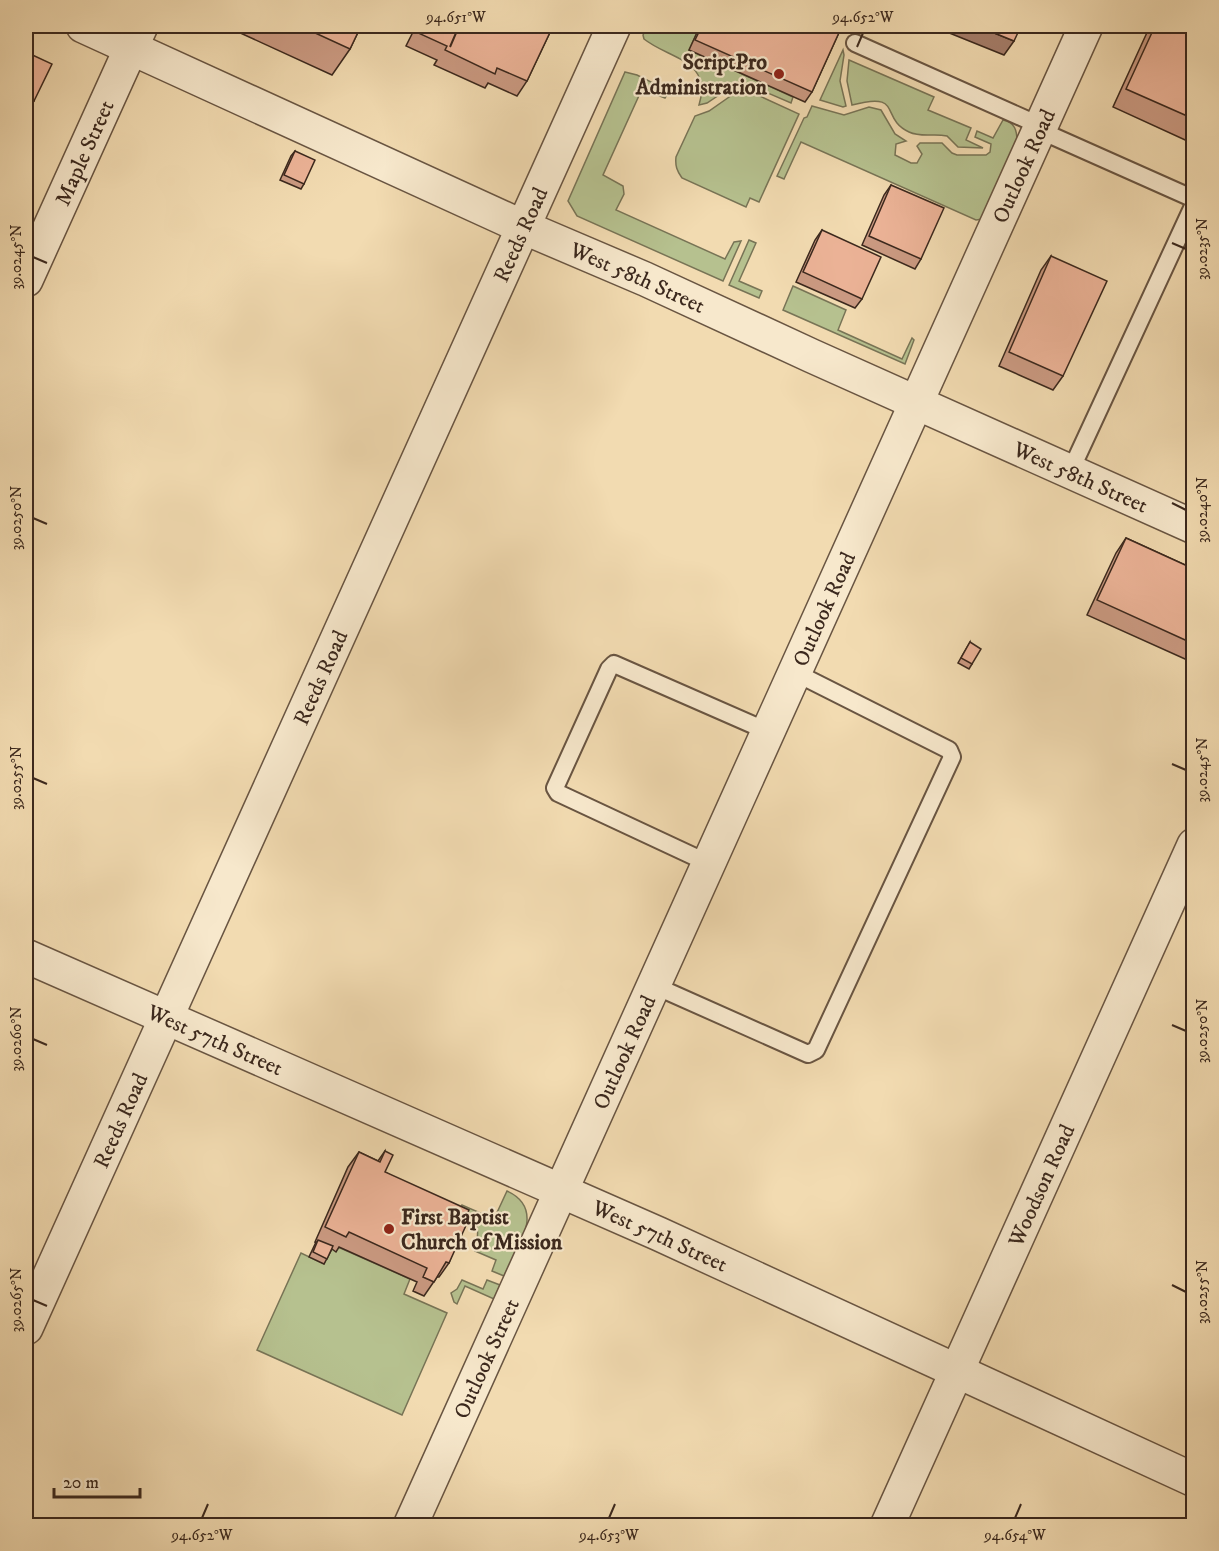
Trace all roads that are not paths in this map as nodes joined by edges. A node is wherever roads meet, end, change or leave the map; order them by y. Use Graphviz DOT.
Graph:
graph roads {
  1 [pos="83,26"];
  2 [pos="614,26"];
  3 [pos="1086,26"];
  4 [pos="136,37"];
  5 [pos="855,43"];
  6 [pos="1040,128"];
  7 [pos="1194,199"];
  8 [pos="1194,204"];
  9 [pos="524,226"];
  10 [pos="26,280"];
  11 [pos="916,402"];
  12 [pos="1070,472"];
  13 [pos="1194,527"];
  14 [pos="794,672"];
  15 [pos="767,731"];
  16 [pos="1194,845"];
  17 [pos="708,863"];
  18 [pos="26,956"];
  19 [pos="653,984"];
  20 [pos="166,1017"];
  21 [pos="561,1190"];
  22 [pos="26,1328"];
  23 [pos="957,1372"];
  24 [pos="1194,1480"];
  25 [pos="410,1526"];
  26 [pos="887,1526"];
  1 -- 4 [label="street, West 58th Street"];
  2 -- 9 [label="street, Reeds Road"];
  3 -- 6 [label="street, Outlook Road"];
  4 -- 9 [label="street, West 58th Street"];
  4 -- 10 [label="street, Maple Street"];
  5 -- 6 [label="lane"];
  6 -- 7 [label="lane"];
  6 -- 11 [label="street, Outlook Road"];
  8 -- 12 [label="lane"];
  9 -- 11 [label="street, West 58th Street"];
  9 -- 20 [label="street, Reeds Road"];
  11 -- 12 [label="street, West 58th Street"];
  11 -- 14 [label="street, Outlook Road"];
  12 -- 13 [label="street, West 58th Street"];
  14 -- 15 [label="street, Outlook Road"];
  14 -- 19 [label="lane"];
  15 -- 17 [label="street, Outlook Road"];
  15 -- 17 [label="lane"];
  16 -- 23 [label="street, Woodson Road"];
  17 -- 19 [label="street, Outlook Road"];
  18 -- 20 [label="street, West 57th Street"];
  19 -- 21 [label="street, Outlook Road"];
  20 -- 21 [label="street, West 57th Street"];
  20 -- 22 [label="street, Reeds Road"];
  21 -- 23 [label="street, West 57th Street"];
  21 -- 25 [label="street, Outlook Street"];
  23 -- 24 [label="street, West 57th Street"];
  23 -- 26 [label="street, Woodson Road"];
}
